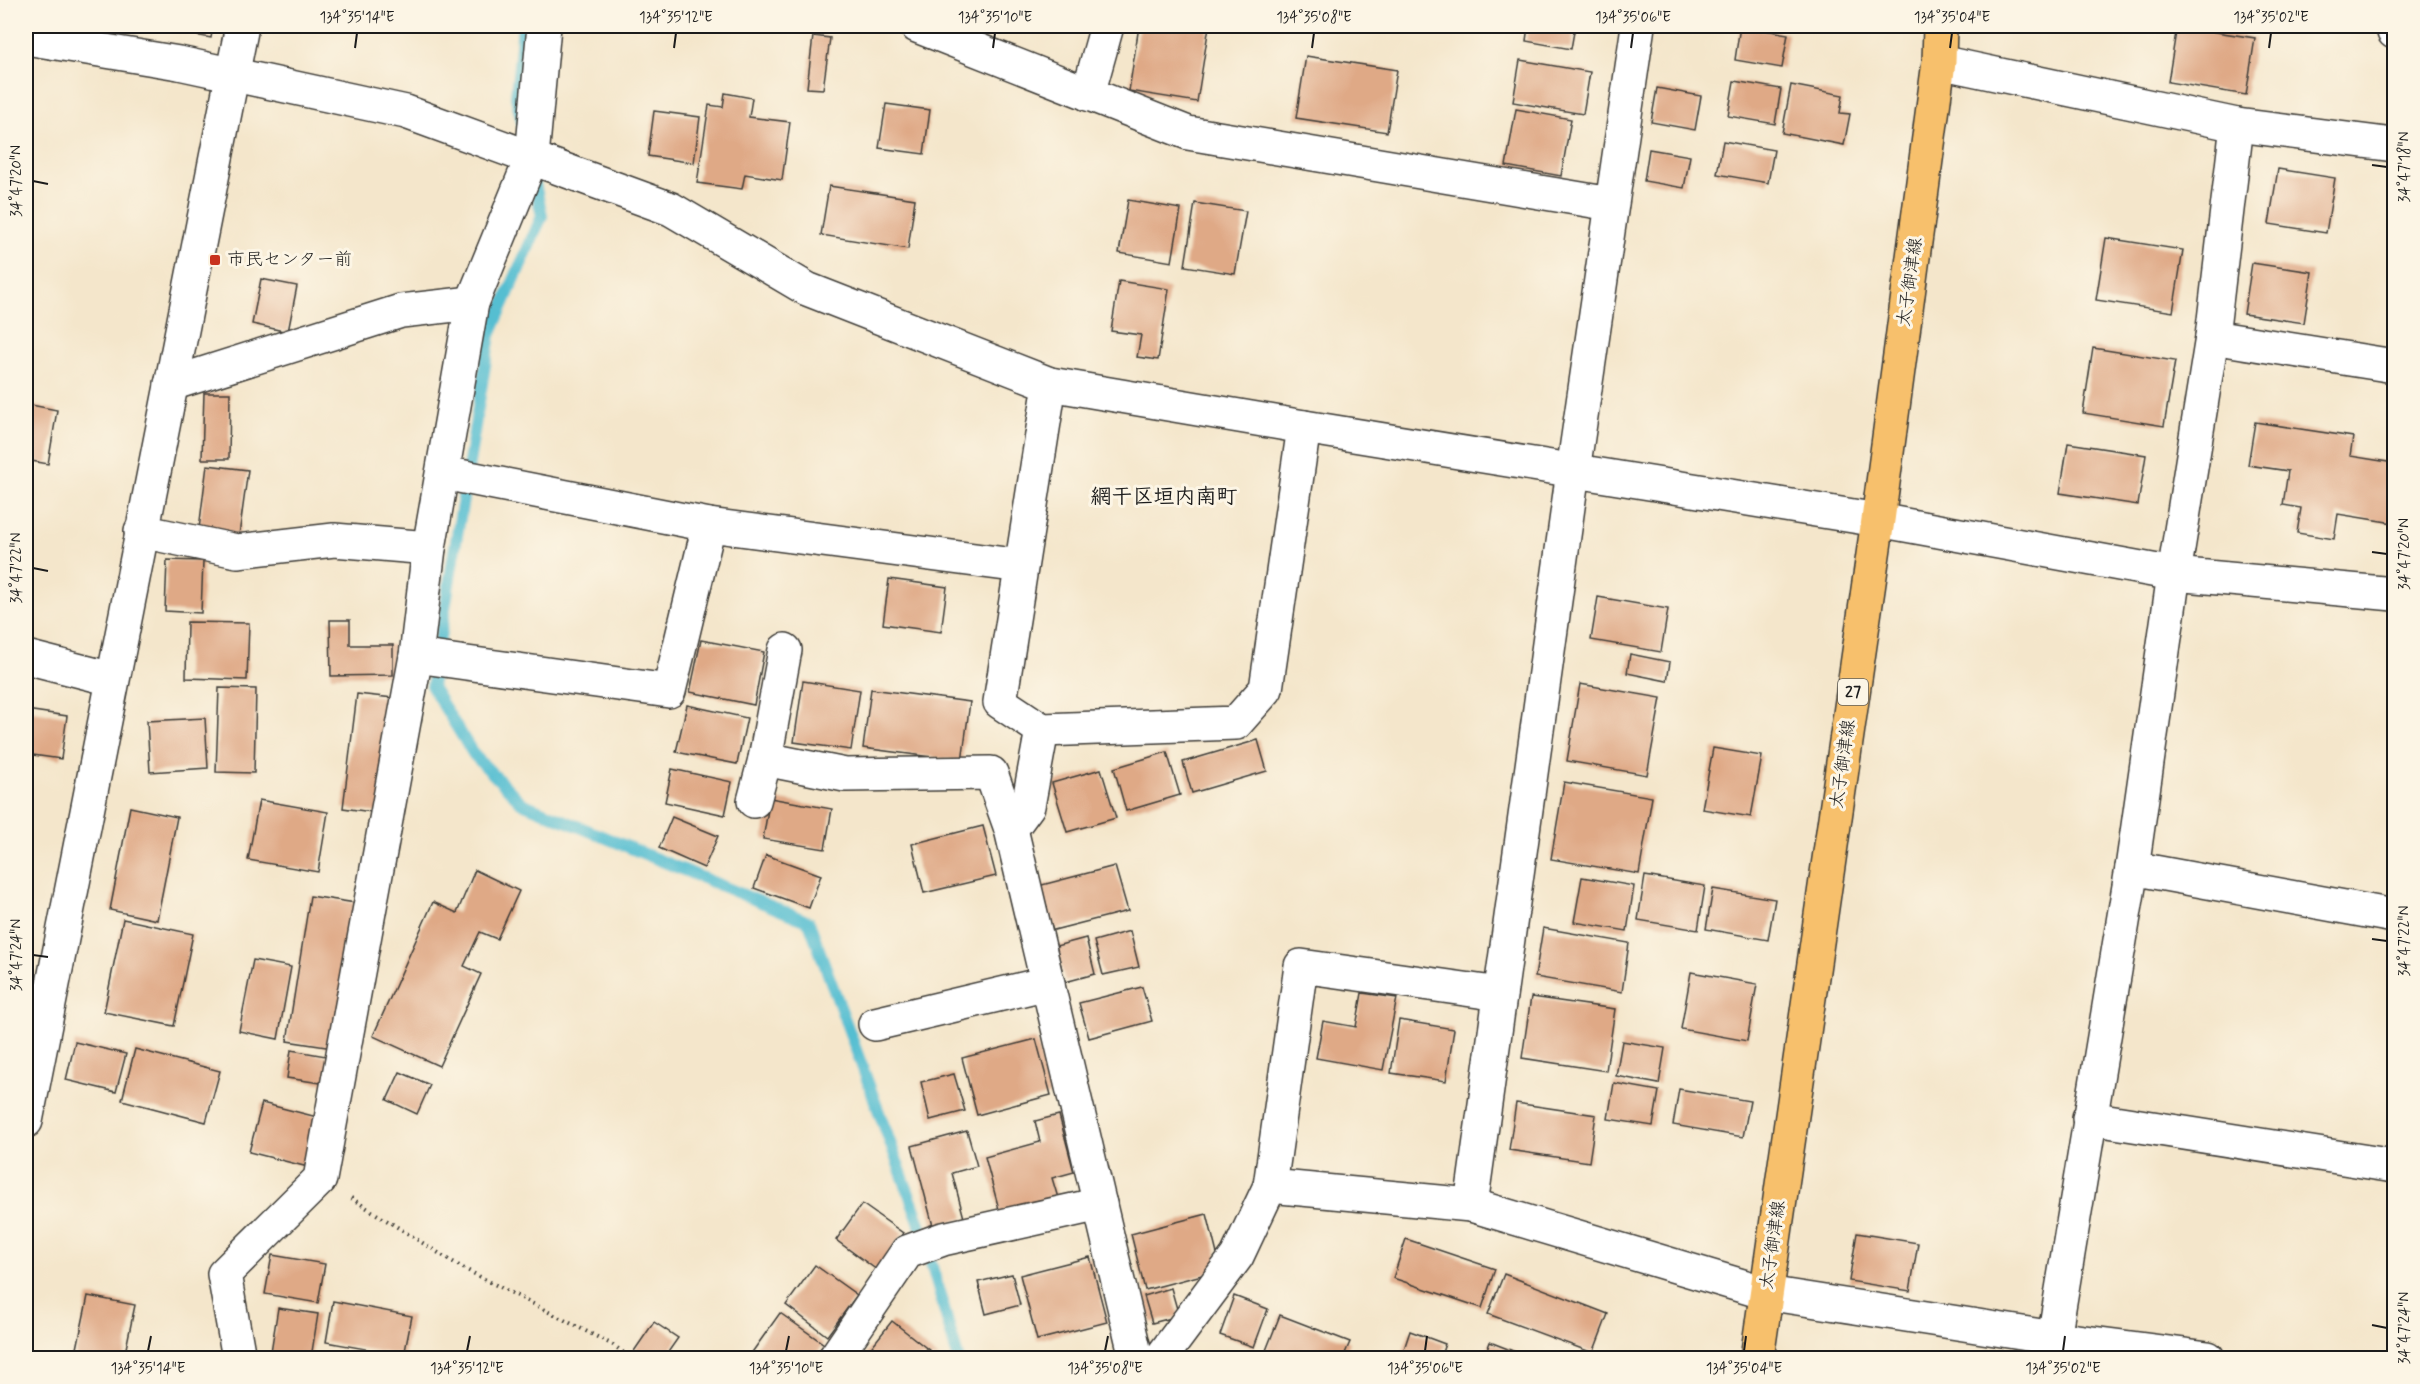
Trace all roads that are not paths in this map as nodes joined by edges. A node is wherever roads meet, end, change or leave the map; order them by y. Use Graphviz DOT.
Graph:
graph roads {
  1 [pos="242,26"];
  2 [pos="544,26"];
  3 [pos="917,26"];
  4 [pos="1107,26"];
  5 [pos="1638,26"];
  6 [pos="1940,26"];
  7 [pos="2394,26"];
  8 [pos="2394,32"];
  9 [pos="26,38"];
  10 [pos="1940,62"];
  11 [pos="232,74"];
  12 [pos="1088,94"];
  13 [pos="2237,125"];
  14 [pos="2394,146"];
  15 [pos="532,157"];
  16 [pos="1611,204"];
  17 [pos="472,303"];
  18 [pos="2212,336"];
  19 [pos="2394,366"];
  20 [pos="171,384"];
  21 [pos="1050,384"];
  22 [pos="1304,427"];
  23 [pos="1573,471"];
  24 [pos="444,473"];
  25 [pos="1878,520"];
  26 [pos="709,525"];
  27 [pos="141,531"];
  28 [pos="429,548"];
  29 [pos="1021,566"];
  30 [pos="2174,574"];
  31 [pos="2394,594"];
  32 [pos="785,650"];
  33 [pos="416,656"];
  34 [pos="26,657"];
  35 [pos="112,679"];
  36 [pos="1042,730"];
  37 [pos="765,759"];
  38 [pos="754,801"];
  39 [pos="1011,829"];
  40 [pos="2132,868"];
  41 [pos="2394,916"];
  42 [pos="1048,983"];
  43 [pos="1500,994"];
  44 [pos="875,1024"];
  45 [pos="2089,1118"];
  46 [pos="26,1121"];
  47 [pos="2394,1166"];
  48 [pos="1270,1186"];
  49 [pos="1100,1204"];
  50 [pos="1471,1205"];
  51 [pos="1766,1293"];
  52 [pos="2054,1338"];
  53 [pos="239,1359"];
  54 [pos="835,1359"];
  55 [pos="1133,1359"];
  56 [pos="1161,1359"];
  57 [pos="1757,1359"];
  58 [pos="2208,1359"];
  1 -- 11 [label="street"];
  2 -- 15 [label="street"];
  3 -- 12 [label="street"];
  4 -- 12 [label="street"];
  5 -- 16 [label="street"];
  6 -- 10 [label="main road, 太子御津線 / 27"];
  7 -- 8 [label="street"];
  9 -- 11 [label="street"];
  10 -- 13 [label="street"];
  10 -- 25 [label="main road, 太子御津線 / 27"];
  11 -- 15 [label="street"];
  11 -- 20 [label="street"];
  12 -- 16 [label="street"];
  13 -- 14 [label="street"];
  13 -- 18 [label="street"];
  15 -- 17 [label="street"];
  15 -- 21 [label="street"];
  16 -- 23 [label="street"];
  17 -- 20 [label="street"];
  17 -- 24 [label="street"];
  18 -- 19 [label="street"];
  18 -- 30 [label="street"];
  20 -- 27 [label="street"];
  21 -- 22 [label="street"];
  21 -- 29 [label="street"];
  22 -- 23 [label="street"];
  22 -- 36 [label="street"];
  23 -- 25 [label="street"];
  23 -- 43 [label="street"];
  24 -- 26 [label="street"];
  24 -- 28 [label="street"];
  25 -- 30 [label="street"];
  25 -- 51 [label="main road, 太子御津線 / 27"];
  26 -- 29 [label="street"];
  26 -- 33 [label="street"];
  27 -- 28 [label="street"];
  27 -- 35 [label="street"];
  28 -- 33 [label="street"];
  29 -- 36 [label="street"];
  30 -- 31 [label="street"];
  30 -- 40 [label="street"];
  32 -- 37 [label="street"];
  33 -- 53 [label="street"];
  34 -- 35 [label="street"];
  35 -- 46 [label="street"];
  36 -- 39 [label="street"];
  37 -- 38 [label="street"];
  37 -- 39 [label="street"];
  39 -- 42 [label="street"];
  40 -- 41 [label="street"];
  40 -- 45 [label="street"];
  42 -- 44 [label="street"];
  42 -- 49 [label="street"];
  43 -- 48 [label="street"];
  43 -- 50 [label="street"];
  45 -- 47 [label="street"];
  45 -- 52 [label="street"];
  48 -- 50 [label="street"];
  48 -- 56 [label="street"];
  49 -- 54 [label="street"];
  49 -- 55 [label="street"];
  50 -- 51 [label="street"];
  51 -- 52 [label="street"];
  51 -- 57 [label="main road, 太子御津線 / 27"];
  52 -- 58 [label="street"];
}
